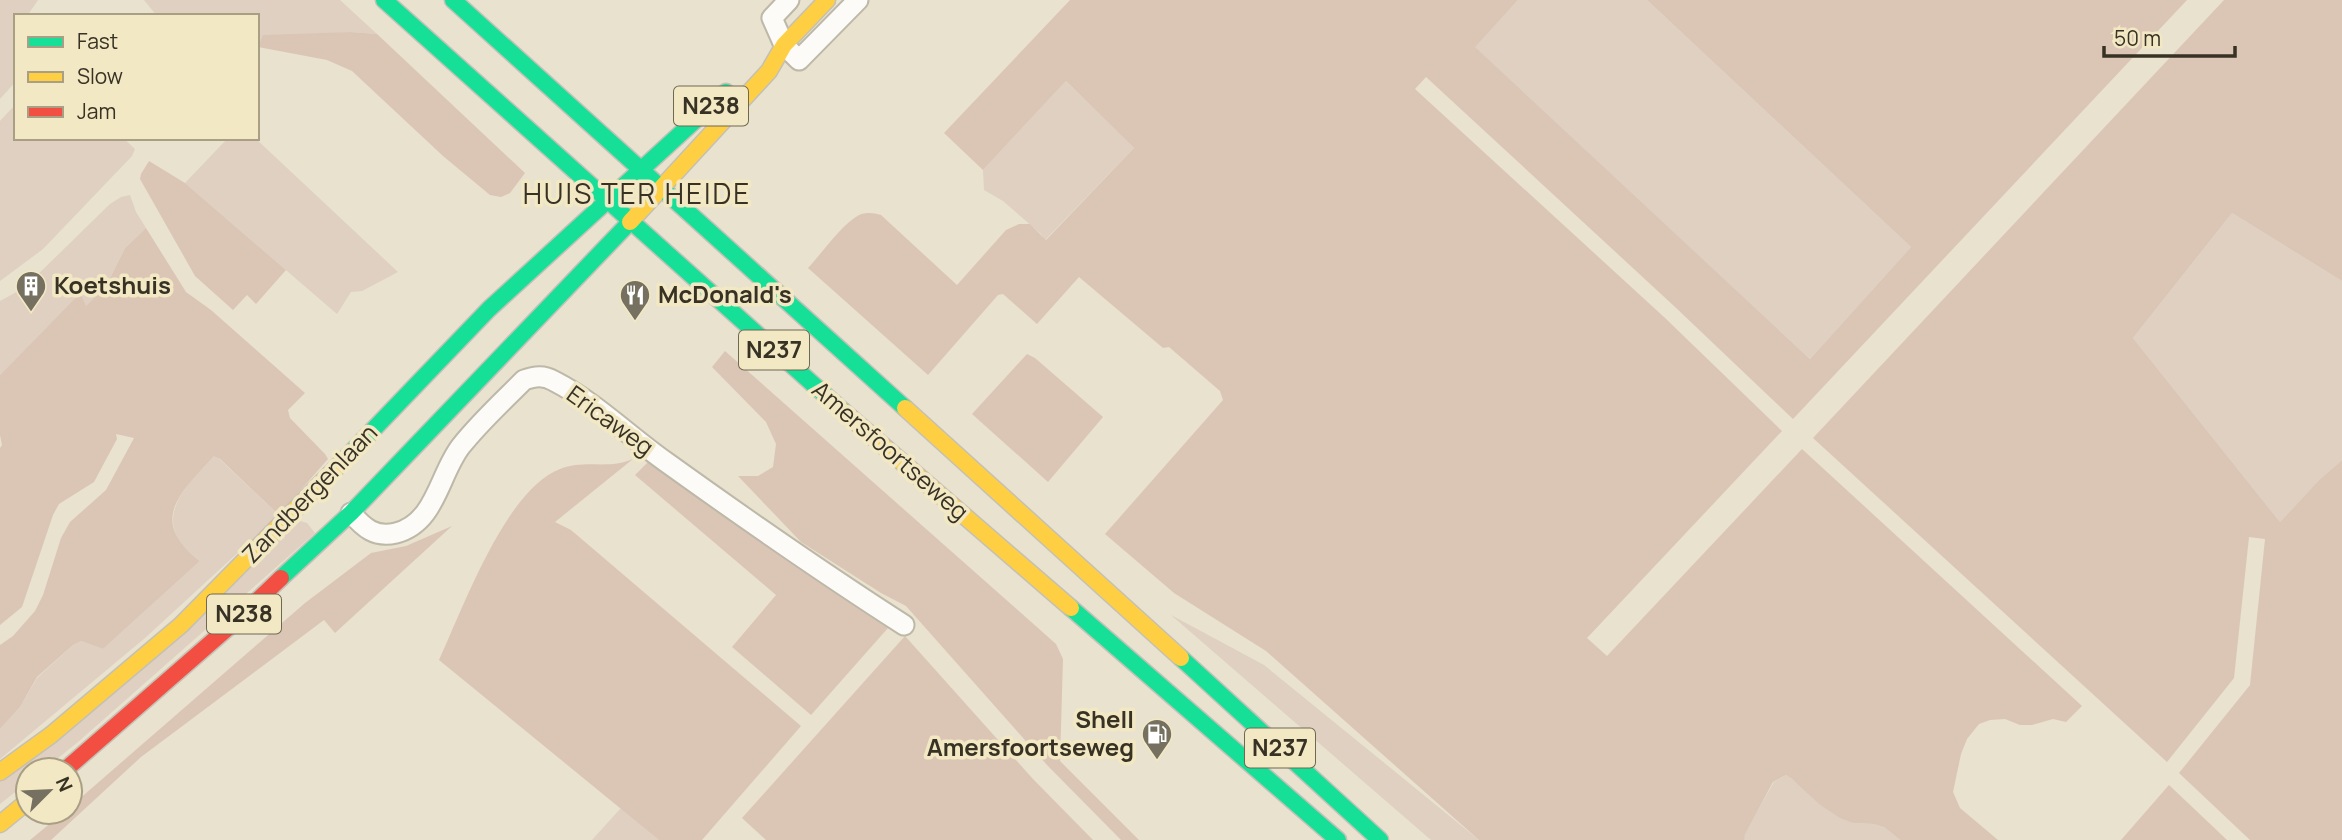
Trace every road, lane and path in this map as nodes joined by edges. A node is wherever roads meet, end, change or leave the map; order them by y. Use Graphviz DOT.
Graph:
graph roads {
  1 [pos="384,0"];
  2 [pos="453,0"];
  3 [pos="789,0"];
  4 [pos="827,0"];
  5 [pos="858,0"];
  6 [pos="784,45"];
  7 [pos="640,170"];
  8 [pos="661,189"];
  9 [pos="607,200"];
  10 [pos="629,221"];
  11 [pos="336,498"];
  12 [pos="904,625"];
  13 [pos="81,756"];
  14 [pos="0,772"];
  15 [pos="14,812"];
  16 [pos="0,824"];
  17 [pos="1338,840"];
  18 [pos="1380,840"];
  1 -- 9 [label="main road, Amersfoortseweg / N237"];
  2 -- 7 [label="main road, Amersfoortseweg / N237"];
  3 -- 6 [label="street"];
  4 -- 6 [label="main road, N238"];
  5 -- 6 [label="street"];
  6 -- 7 [label="main road, N238"];
  6 -- 8 [label="main road, N238"];
  7 -- 8 [label="main road, Amersfoortseweg / N237"];
  7 -- 9 [label="main road, N238"];
  8 -- 10 [label="main road, N238"];
  8 -- 18 [label="main road, Amersfoortseweg / N237"];
  9 -- 10 [label="main road, Amersfoortseweg / N237"];
  9 -- 11 [label="main road, Zandbergenlaan / N238"];
  10 -- 11 [label="main road, Zandbergenlaan / N238"];
  10 -- 17 [label="main road, Amersfoortseweg / N237"];
  11 -- 12 [label="street, Ericaweg"];
  11 -- 13 [label="main road, Zandbergenlaan / N238"];
  11 -- 14 [label="main road, Zandbergenlaan / N238"];
  15 -- 16 [label="main road"];
}
